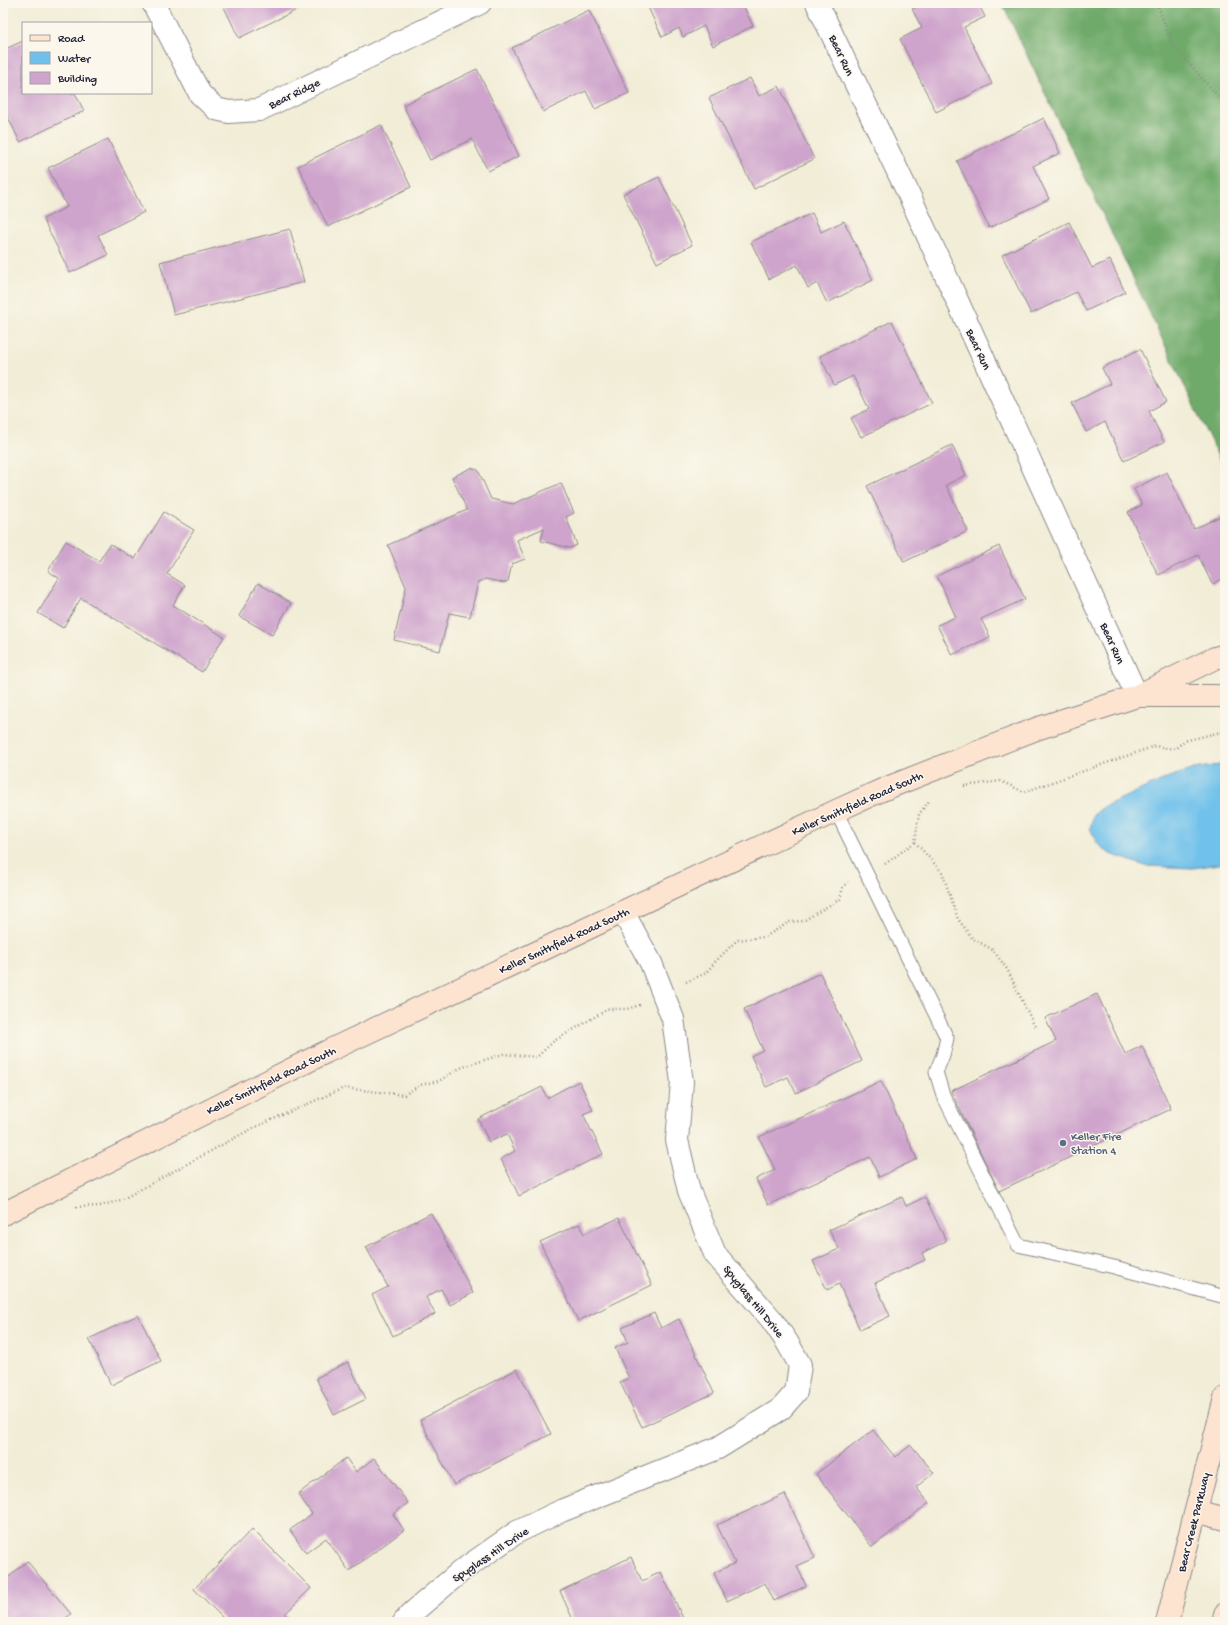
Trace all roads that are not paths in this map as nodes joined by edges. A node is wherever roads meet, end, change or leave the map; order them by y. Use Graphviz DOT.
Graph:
graph roads {
  1 [pos="153,3"];
  2 [pos="480,3"];
  3 [pos="818,3"];
  4 [pos="1225,655"];
  5 [pos="1137,696"];
  6 [pos="1225,696"];
  7 [pos="836,811"];
  8 [pos="623,912"];
  9 [pos="3,1214"];
  10 [pos="1225,1297"];
  11 [pos="1225,1398"];
  12 [pos="1196,1511"];
  13 [pos="1225,1519"];
  14 [pos="1225,1614"];
  15 [pos="404,1622"];
  16 [pos="1167,1622"];
  17 [pos="1223,1622"];
  1 -- 2 [label="street, Bear Ridge"];
  3 -- 5 [label="street, Bear Run"];
  4 -- 5 [label="main road, Keller Smithfield Road South"];
  5 -- 6 [label="main road, Keller Smithfield Road South"];
  5 -- 7 [label="main road, Keller Smithfield Road South"];
  7 -- 8 [label="main road, Keller Smithfield Road South"];
  7 -- 10 [label="lane"];
  8 -- 9 [label="main road, Keller Smithfield Road South"];
  8 -- 15 [label="street, Spyglass Hill Drive"];
  11 -- 12 [label="main road, Bear Creek Parkway"];
  12 -- 13 [label="main road"];
  12 -- 16 [label="main road, Bear Creek Parkway"];
  14 -- 17 [label="main road"];
}
